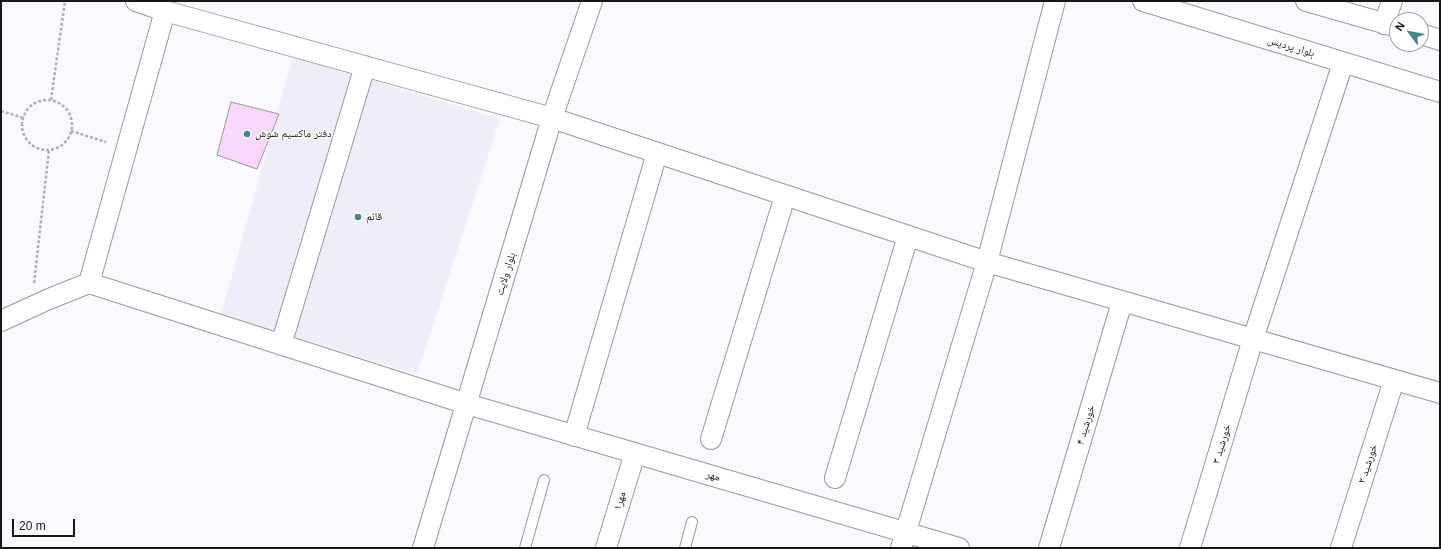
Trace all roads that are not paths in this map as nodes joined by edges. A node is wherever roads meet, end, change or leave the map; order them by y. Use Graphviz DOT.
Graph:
graph roads {
  1 [pos="136,1"];
  2 [pos="592,1"];
  3 [pos="1055,1"];
  4 [pos="1143,1"];
  5 [pos="1306,1"];
  6 [pos="1392,1"];
  7 [pos="165,11"];
  8 [pos="1392,12"];
  9 [pos="1389,25"];
  10 [pos="1429,37"];
  11 [pos="1440,40"];
  12 [pos="1343,63"];
  13 [pos="365,66"];
  14 [pos="1440,92"];
  15 [pos="552,118"];
  16 [pos="656,153"];
  17 [pos="785,196"];
  18 [pos="908,236"];
  19 [pos="987,262"];
  20 [pos="89,284"];
  21 [pos="1122,302"];
  22 [pos="1,321"];
  23 [pos="1253,339"];
  24 [pos="281,345"];
  25 [pos="1394,380"];
  26 [pos="1440,393"];
  27 [pos="466,404"];
  28 [pos="574,436"];
  29 [pos="710,438"];
  30 [pos="635,453"];
  31 [pos="835,478"];
  32 [pos="544,480"];
  33 [pos="692,522"];
  34 [pos="903,540"];
  35 [pos="423,548"];
  36 [pos="526,548"];
  37 [pos="606,548"];
  38 [pos="685,548"];
  39 [pos="959,548"];
  40 [pos="1049,548"];
  41 [pos="1190,548"];
  42 [pos="1341,548"];
  1 -- 7 [label="street"];
  2 -- 15 [label="street, بلوار ولایت"];
  3 -- 19 [label="street"];
  4 -- 12 [label="street, بلوار پردیس"];
  5 -- 9 [label="street"];
  6 -- 8 [label="street"];
  7 -- 13 [label="street"];
  7 -- 20 [label="street"];
  10 -- 11 [label="street"];
  12 -- 14 [label="street, بلوار پردیس"];
  12 -- 23 [label="street, خورشید ۳"];
  13 -- 15 [label="street"];
  13 -- 24 [label="street"];
  15 -- 16 [label="street"];
  15 -- 27 [label="street, بلوار ولایت"];
  16 -- 17 [label="street"];
  16 -- 28 [label="street"];
  17 -- 18 [label="street"];
  17 -- 29 [label="street"];
  18 -- 19 [label="street"];
  18 -- 31 [label="street"];
  19 -- 21 [label="street"];
  19 -- 34 [label="street"];
  20 -- 22 [label="street"];
  20 -- 24 [label="street, مهر"];
  21 -- 23 [label="street"];
  21 -- 40 [label="street, خورشید ۴"];
  23 -- 25 [label="street"];
  23 -- 41 [label="street, خورشید ۳"];
  24 -- 27 [label="street, مهر"];
  25 -- 26 [label="street"];
  25 -- 42 [label="street, خورشید ۲"];
  27 -- 28 [label="street, مهر"];
  27 -- 35 [label="street, بلوار ولایت"];
  28 -- 30 [label="street, مهر"];
  30 -- 34 [label="street, مهر"];
  30 -- 37 [label="street, مهر۱"];
  32 -- 36 [label="lane"];
  33 -- 38 [label="lane"];
  34 -- 39 [label="street, مهر"];
}
